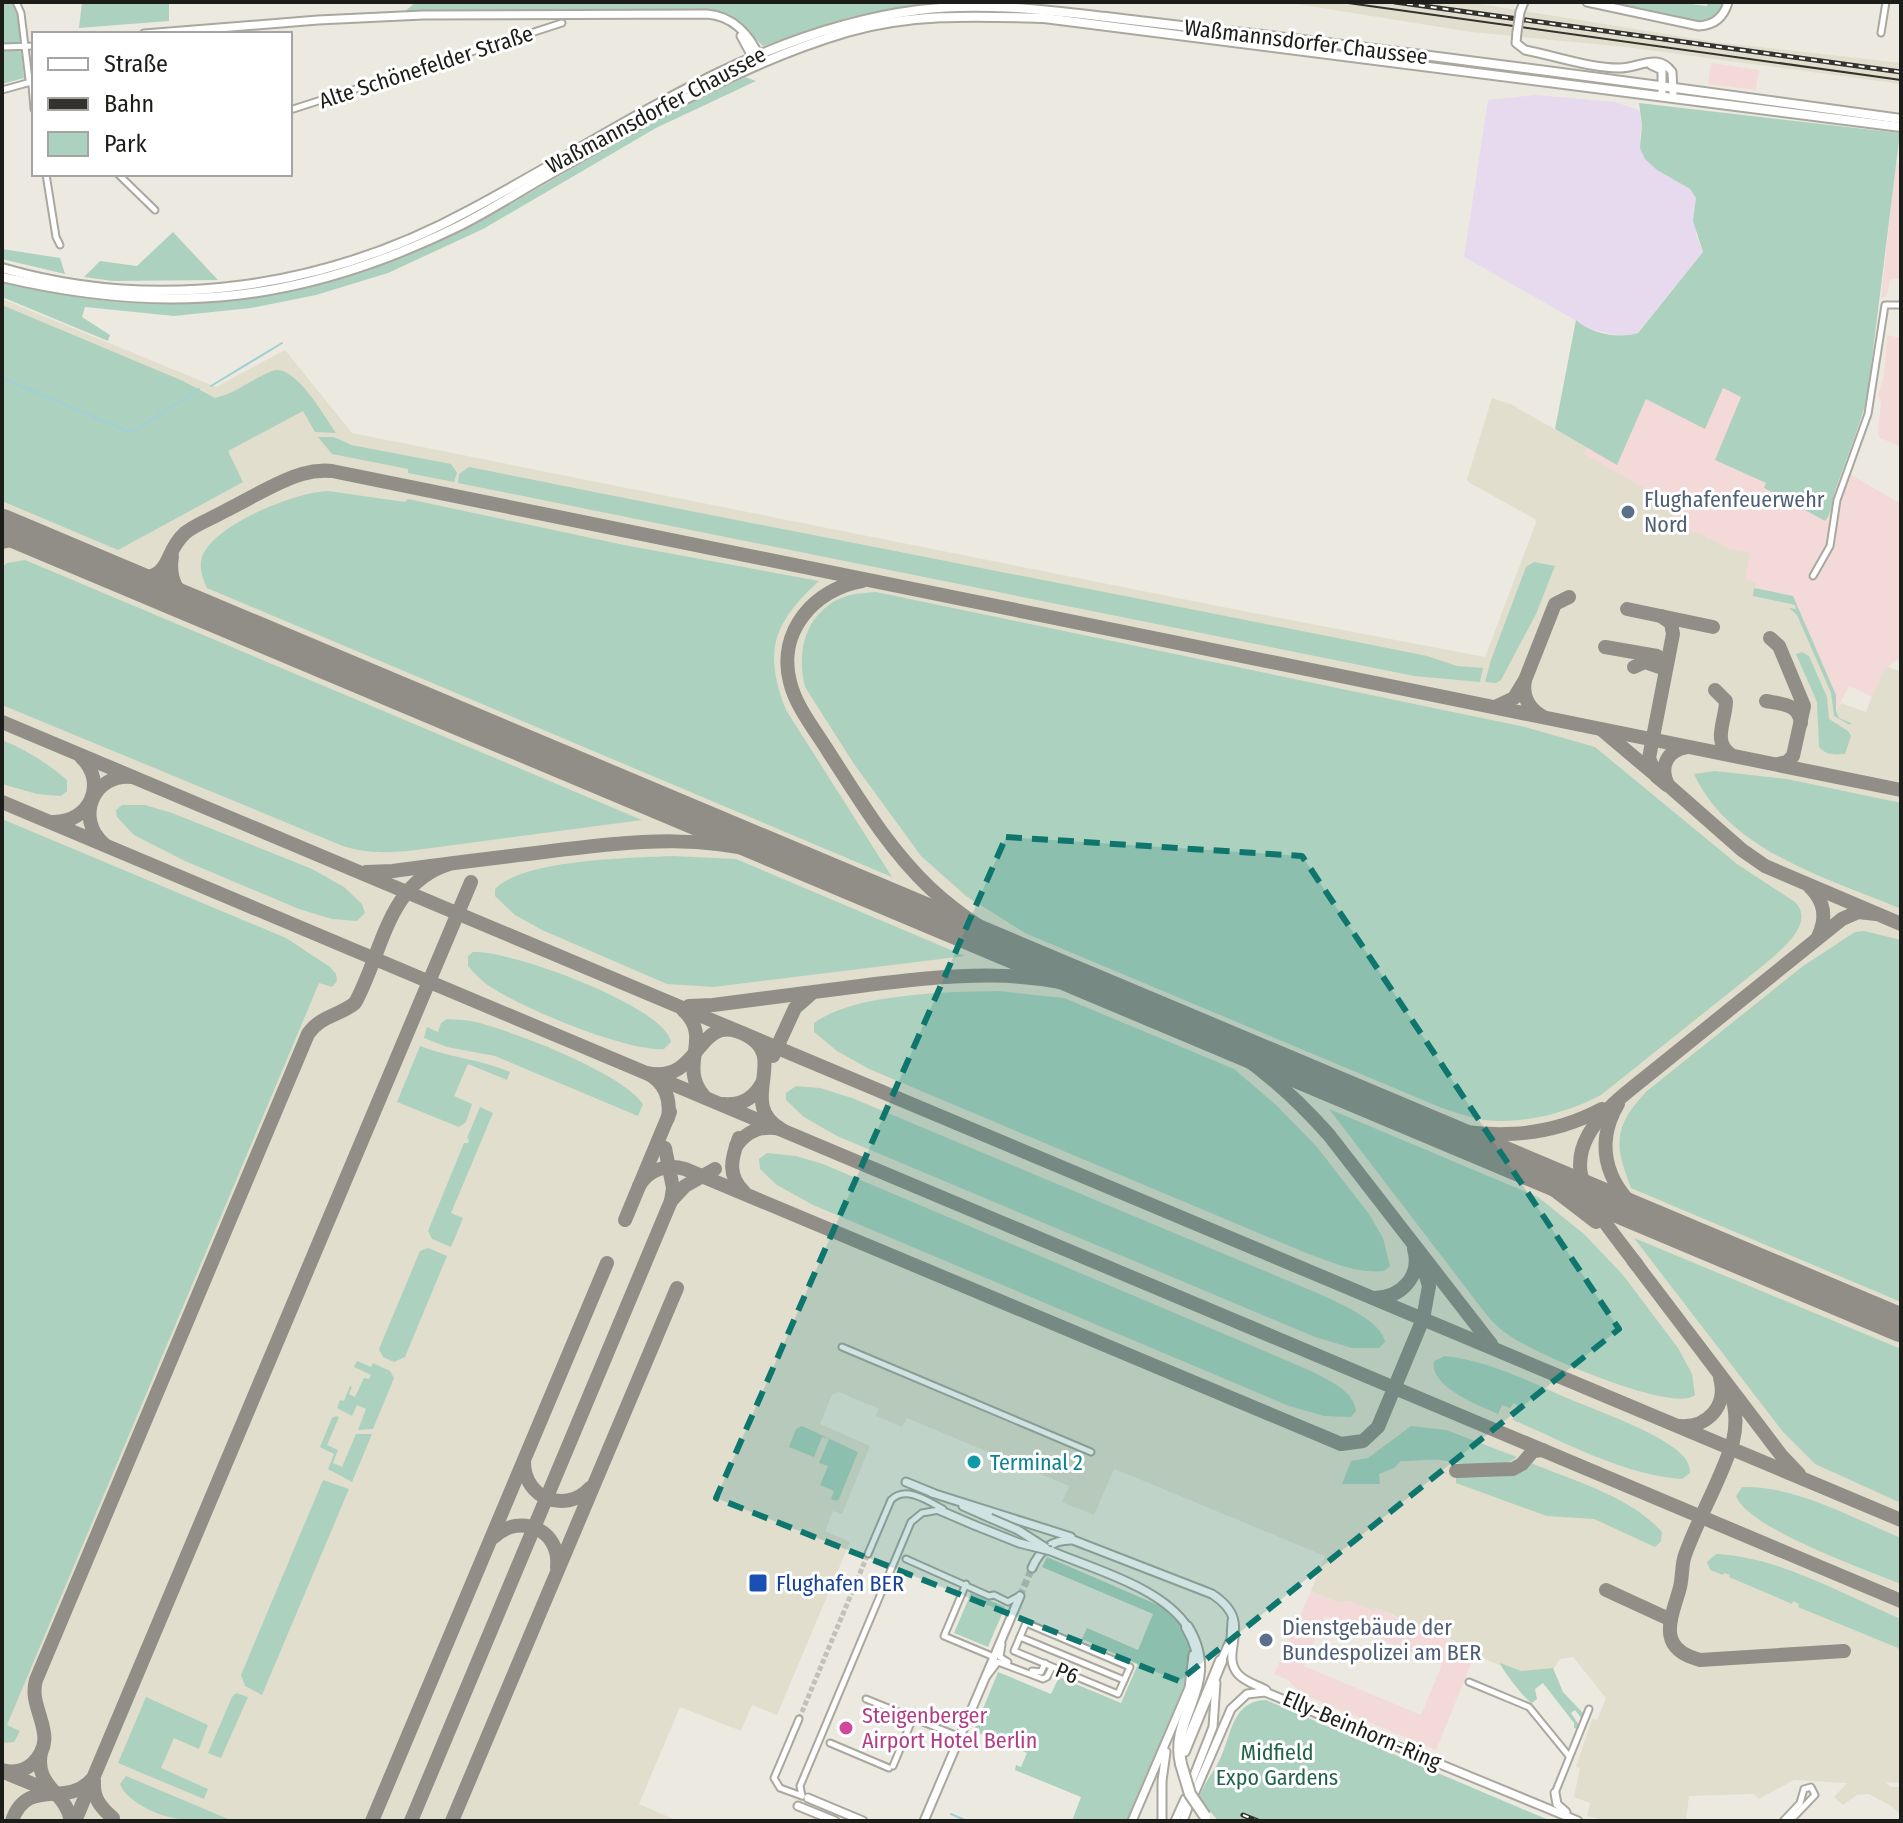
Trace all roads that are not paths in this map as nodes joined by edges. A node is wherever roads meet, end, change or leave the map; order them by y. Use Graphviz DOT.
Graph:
graph roads {
  1 [pos="16,2"];
  2 [pos="1524,2"];
  3 [pos="1587,2"];
  4 [pos="1728,2"];
  5 [pos="1886,2"];
  6 [pos="562,23"];
  7 [pos="169,32"];
  8 [pos="1881,33"];
  9 [pos="25,46"];
  10 [pos="32,46"];
  11 [pos="2,47"];
  12 [pos="758,60"];
  13 [pos="1645,63"];
  14 [pos="32,85"];
  15 [pos="2,90"];
  16 [pos="1662,91"];
  17 [pos="1673,93"];
  18 [pos="292,109"];
  19 [pos="1901,119"];
  20 [pos="1901,127"];
  21 [pos="46,176"];
  22 [pos="120,176"];
  23 [pos="155,210"];
  24 [pos="60,245"];
  25 [pos="2,268"];
  26 [pos="2,277"];
  27 [pos="1901,305"];
  28 [pos="1813,576"];
  29 [pos="842,1347"];
  30 [pos="1091,1452"];
  31 [pos="906,1482"];
  32 [pos="932,1493"];
  33 [pos="941,1510"];
  34 [pos="1078,1541"];
  35 [pos="1051,1551"];
  36 [pos="868,1554"];
  37 [pos="906,1559"];
  38 [pos="1032,1568"];
  39 [pos="966,1584"];
  40 [pos="1020,1596"];
  41 [pos="1008,1602"];
  42 [pos="1231,1615"];
  43 [pos="1012,1617"];
  44 [pos="1187,1627"];
  45 [pos="1020,1637"];
  46 [pos="1002,1639"];
  47 [pos="994,1657"];
  48 [pos="1221,1661"];
  49 [pos="1045,1663"];
  50 [pos="1052,1667"];
  51 [pos="984,1680"];
  52 [pos="1124,1680"];
  53 [pos="1469,1682"];
  54 [pos="1272,1692"];
  55 [pos="866,1699"];
  56 [pos="1589,1709"];
  57 [pos="913,1718"];
  58 [pos="799,1719"];
  59 [pos="1172,1728"];
  60 [pos="960,1737"];
  61 [pos="830,1743"];
  62 [pos="1569,1756"];
  63 [pos="1181,1764"];
  64 [pos="1191,1783"];
  65 [pos="1195,1792"];
  66 [pos="1555,1793"];
  67 [pos="805,1797"];
  68 [pos="1541,1805"];
  69 [pos="798,1806"];
  70 [pos="1136,1813"];
  71 [pos="1208,1818"];
  72 [pos="832,1821"];
  73 [pos="863,1821"];
  74 [pos="924,1821"];
  75 [pos="1162,1821"];
  76 [pos="1175,1821"];
  77 [pos="1183,1821"];
  78 [pos="1577,1821"];
  79 [pos="1783,1821"];
  80 [pos="1790,1821"];
  1 -- 9 [label="street"];
  2 -- 13 [label="street, bridge"];
  3 -- 4 [label="street"];
  5 -- 8 [label="street"];
  6 -- 18 [label="street, Alte Schönefelder Straße"];
  7 -- 12 [label="street"];
  9 -- 10 [label="street"];
  9 -- 11 [label="street"];
  9 -- 14 [label="street"];
  12 -- 16 [label="main road, Waßmannsdorfer Chaussee"];
  12 -- 25 [label="main road, Waßmannsdorfer Chaussee"];
  12 -- 26 [label="main road, Waßmannsdorfer Chaussee"];
  13 -- 16 [label="street"];
  13 -- 17 [label="street"];
  14 -- 15 [label="street"];
  16 -- 17 [label="main road, Waßmannsdorfer Chaussee"];
  17 -- 19 [label="main road, Waßmannsdorfer Chaussee"];
  17 -- 20 [label="main road, Waßmannsdorfer Chaussee"];
  21 -- 24 [label="street"];
  22 -- 23 [label="street"];
  27 -- 28 [label="street"];
  29 -- 30 [label="street"];
  31 -- 32 [label="street"];
  32 -- 34 [label="street"];
  32 -- 35 [label="street, bridge"];
  33 -- 35 [label="street, bridge"];
  33 -- 36 [label="street"];
  33 -- 67 [label="street"];
  34 -- 38 [label="street"];
  34 -- 42 [label="street"];
  35 -- 44 [label="street"];
  37 -- 39 [label="street"];
  39 -- 41 [label="street"];
  39 -- 47 [label="street"];
  40 -- 41 [label="street"];
  40 -- 43 [label="street"];
  41 -- 43 [label="street"];
  42 -- 48 [label="street"];
  42 -- 54 [label="street"];
  43 -- 46 [label="street"];
  44 -- 59 [label="street"];
  44 -- 63 [label="highway"];
  45 -- 49 [label="street, P6"];
  45 -- 52 [label="street, P6"];
  45 -- 52 [label="street, P6"];
  46 -- 47 [label="street"];
  46 -- 49 [label="street"];
  47 -- 51 [label="street"];
  48 -- 63 [label="highway"];
  48 -- 64 [label="street"];
  49 -- 50 [label="street, P6"];
  50 -- 51 [label="street"];
  50 -- 52 [label="street, P6"];
  51 -- 60 [label="street"];
  53 -- 62 [label="street"];
  54 -- 65 [label="street, Elly-Beinhorn-Ring"];
  54 -- 68 [label="street, Elly-Beinhorn-Ring"];
  55 -- 57 [label="street"];
  56 -- 62 [label="street"];
  57 -- 60 [label="street"];
  57 -- 61 [label="street"];
  58 -- 67 [label="street"];
  59 -- 70 [label="street"];
  59 -- 75 [label="street"];
  60 -- 74 [label="street"];
  62 -- 66 [label="street"];
  63 -- 71 [label="highway, bridge"];
  66 -- 68 [label="street"];
  66 -- 78 [label="street"];
  67 -- 73 [label="street"];
  68 -- 78 [label="street, Elly-Beinhorn-Ring"];
  69 -- 72 [label="street"];
  76 -- 77 [label="street"];
  79 -- 80 [label="street"];
}
